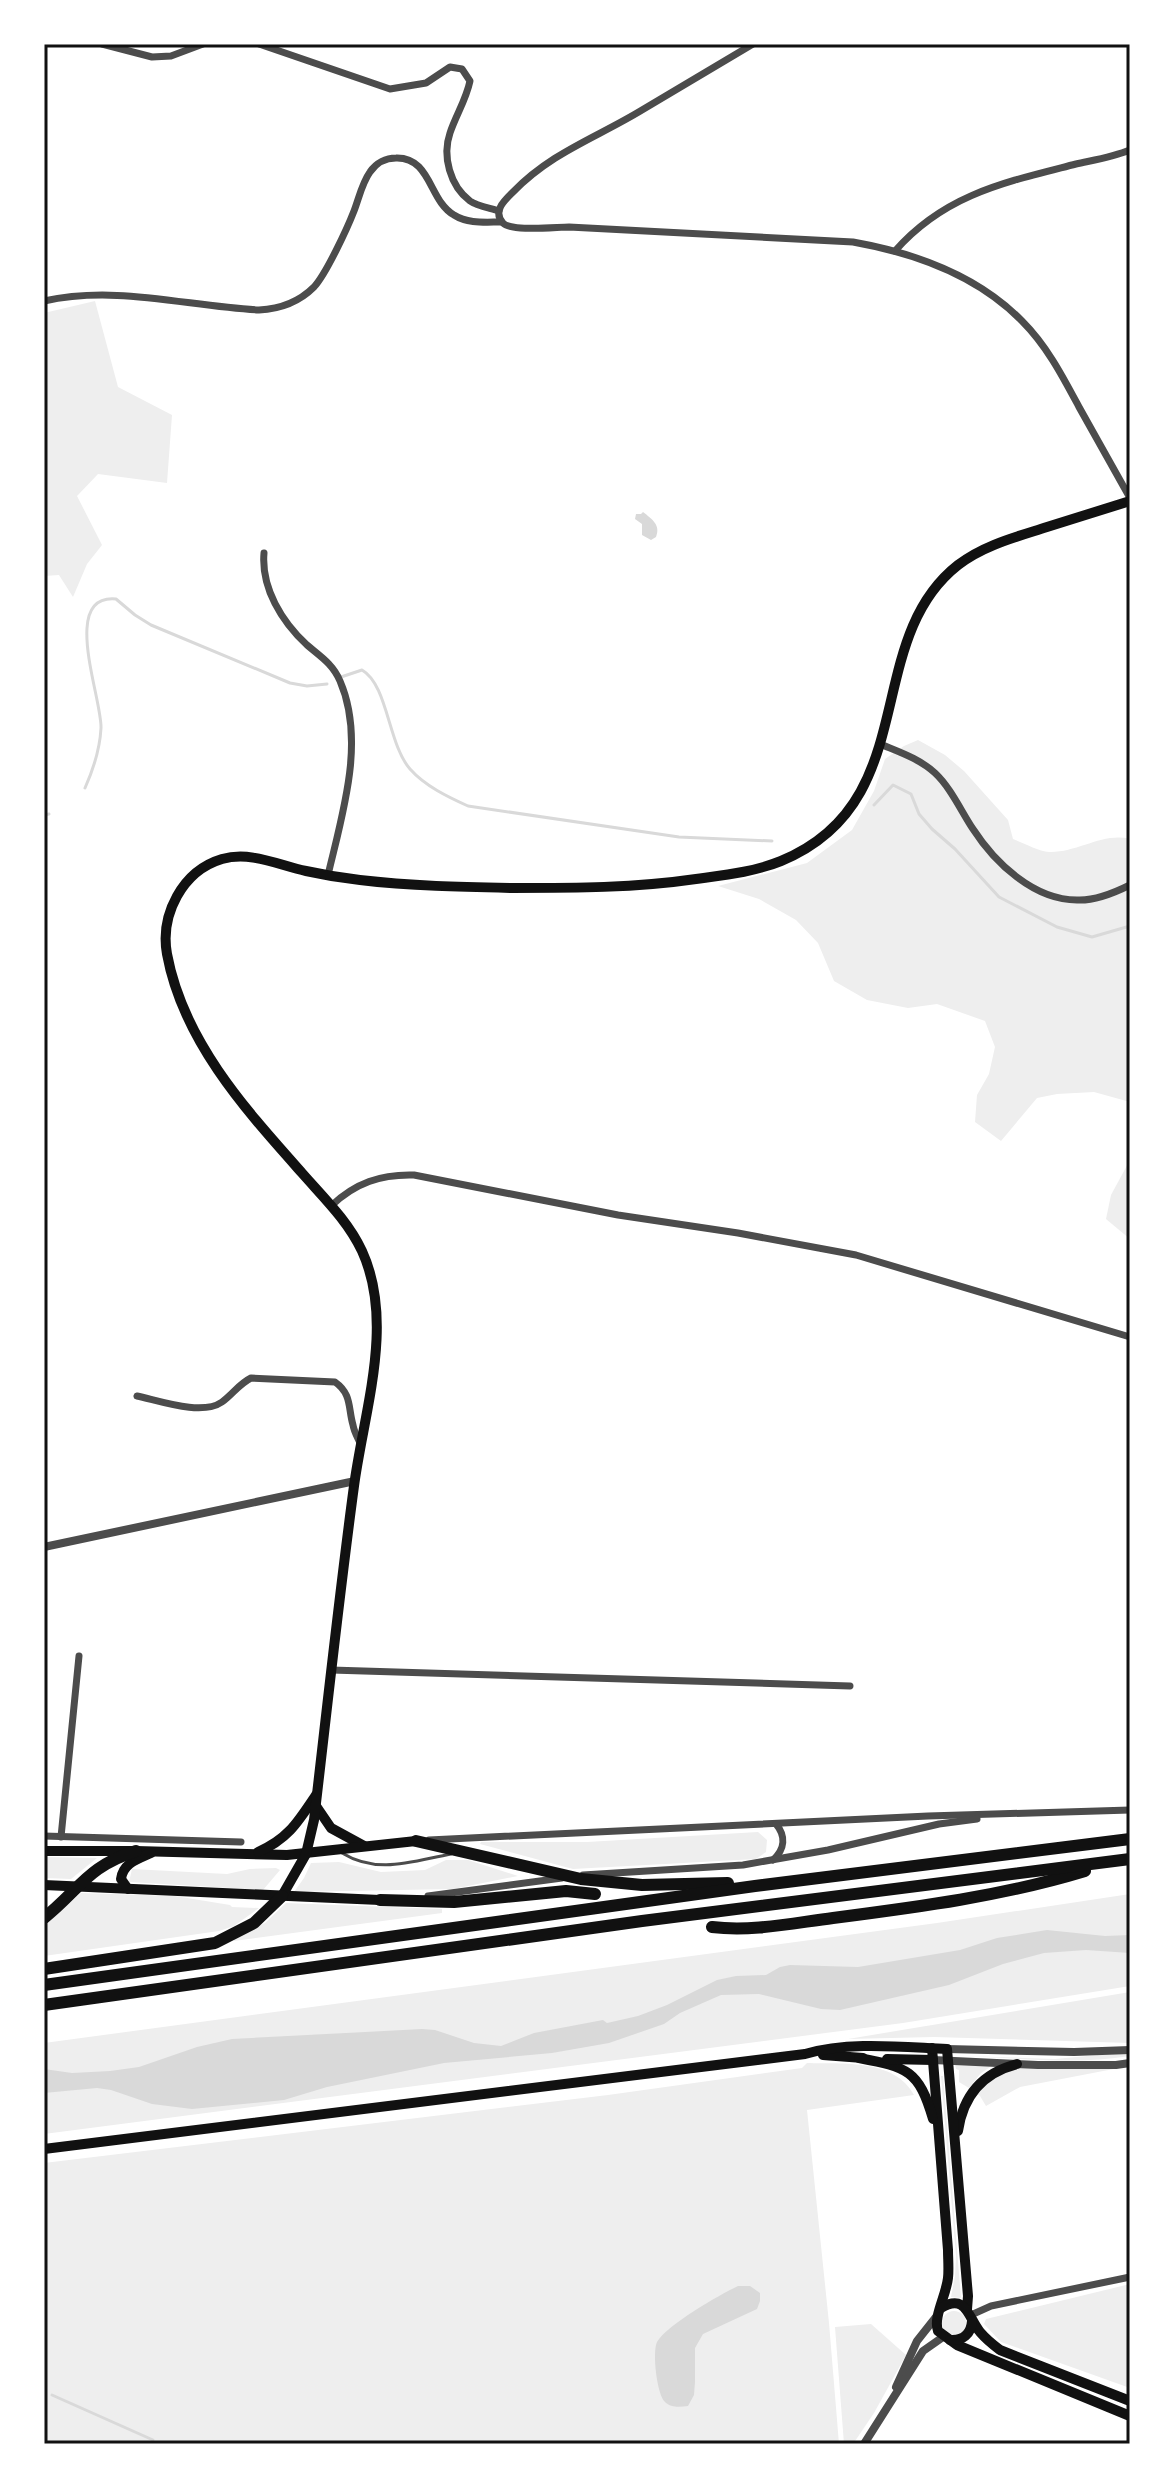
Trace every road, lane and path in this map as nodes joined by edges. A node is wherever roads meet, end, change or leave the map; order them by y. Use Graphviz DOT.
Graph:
graph roads {
  1 [pos="102,44"];
  2 [pos="203,44"];
  3 [pos="259,44"];
  4 [pos="753,44"];
  5 [pos="1130,150"];
  6 [pos="499,211"];
  7 [pos="501,222"];
  8 [pos="895,251"];
  9 [pos="44,301"];
  10 [pos="1130,500"];
  11 [pos="264,553"];
  12 [pos="880,744"];
  13 [pos="328,875"];
  14 [pos="1130,885"];
  15 [pos="331,1206"];
  16 [pos="1130,1337"];
  17 [pos="137,1396"];
  18 [pos="361,1445"];
  19 [pos="355,1481"];
  20 [pos="44,1547"];
  21 [pos="79,1656"];
  22 [pos="331,1670"];
  23 [pos="850,1686"];
  24 [pos="317,1793"];
  25 [pos="316,1806"];
  26 [pos="1130,1810"];
  27 [pos="1007,1814"];
  28 [pos="776,1824"];
  29 [pos="44,1836"];
  30 [pos="61,1837"];
  31 [pos="1130,1839"];
  32 [pos="416,1841"];
  33 [pos="241,1842"];
  34 [pos="365,1846"];
  35 [pos="44,1851"];
  36 [pos="136,1851"];
  37 [pos="156,1851"];
  38 [pos="338,1851"];
  39 [pos="466,1851"];
  40 [pos="306,1854"];
  41 [pos="253,1855"];
  42 [pos="1130,1859"];
  43 [pos="770,1861"];
  44 [pos="1111,1862"];
  45 [pos="44,1885"];
  46 [pos="755,1886"];
  47 [pos="77,1887"];
  48 [pos="128,1889"];
  49 [pos="595,1894"];
  50 [pos="282,1896"];
  51 [pos="380,1900"];
  52 [pos="44,1918"];
  53 [pos="712,1927"];
  54 [pos="44,1969"];
  55 [pos="44,1985"];
  56 [pos="44,2005"];
  57 [pos="932,2048"];
  58 [pos="1130,2050"];
  59 [pos="805,2054"];
  60 [pos="947,2055"];
  61 [pos="859,2058"];
  62 [pos="933,2060"];
  63 [pos="1130,2063"];
  64 [pos="1017,2064"];
  65 [pos="939,2142"];
  66 [pos="44,2149"];
  67 [pos="955,2153"];
  68 [pos="1130,2277"];
  69 [pos="939,2312"];
  70 [pos="970,2315"];
  71 [pos="946,2338"];
  72 [pos="891,2399"];
  73 [pos="1130,2401"];
  74 [pos="1130,2416"];
  75 [pos="864,2444"];
  1 -- 2 [label="street"];
  3 -- 6 [label="street"];
  4 -- 6 [label="street"];
  5 -- 8 [label="street"];
  6 -- 7 [label="street"];
  7 -- 8 [label="street"];
  7 -- 9 [label="street"];
  8 -- 10 [label="street"];
  10 -- 12 [label="main road"];
  11 -- 13 [label="street"];
  12 -- 13 [label="main road"];
  12 -- 14 [label="street"];
  13 -- 15 [label="main road"];
  15 -- 16 [label="street"];
  15 -- 18 [label="main road"];
  17 -- 18 [label="street"];
  18 -- 19 [label="main road"];
  19 -- 20 [label="street"];
  19 -- 22 [label="main road"];
  21 -- 30 [label="street"];
  22 -- 23 [label="street"];
  22 -- 24 [label="main road"];
  24 -- 25 [label="main road"];
  24 -- 41 [label="main road"];
  25 -- 34 [label="main road"];
  25 -- 40 [label="main road"];
  26 -- 27 [label="street"];
  27 -- 28 [label="street"];
  27 -- 43 [label="street"];
  28 -- 32 [label="street"];
  28 -- 43 [label="street"];
  29 -- 30 [label="street"];
  30 -- 33 [label="street"];
  31 -- 46 [label="highway"];
  32 -- 34 [label="main road"];
  32 -- 39 [label="highway"];
  34 -- 38 [label="main road"];
  35 -- 36 [label="main road"];
  36 -- 37 [label="main road"];
  36 -- 47 [label="highway"];
  37 -- 41 [label="main road"];
  37 -- 48 [label="main road"];
  38 -- 39 [label="lane"];
  38 -- 40 [label="main road"];
  39 -- 46 [label="highway"];
  40 -- 41 [label="main road"];
  40 -- 50 [label="main road"];
  42 -- 44 [label="highway"];
  43 -- 51 [label="street"];
  44 -- 53 [label="highway"];
  44 -- 56 [label="highway"];
  45 -- 47 [label="main road"];
  46 -- 55 [label="highway"];
  47 -- 48 [label="main road"];
  47 -- 52 [label="highway"];
  48 -- 50 [label="main road"];
  49 -- 51 [label="highway"];
  50 -- 51 [label="main road"];
  50 -- 54 [label="highway"];
  57 -- 59 [label="main road"];
  57 -- 60 [label="main road"];
  57 -- 62 [label="main road"];
  58 -- 60 [label="street"];
  59 -- 61 [label="main road"];
  59 -- 66 [label="main road"];
  60 -- 62 [label="street"];
  60 -- 64 [label="street"];
  60 -- 67 [label="main road"];
  61 -- 62 [label="main road"];
  61 -- 65 [label="main road"];
  62 -- 65 [label="main road"];
  63 -- 64 [label="street"];
  64 -- 67 [label="main road"];
  65 -- 69 [label="main road"];
  67 -- 70 [label="main road"];
  68 -- 70 [label="street"];
  69 -- 70 [label="main road"];
  69 -- 71 [label="main road"];
  69 -- 72 [label="street"];
  70 -- 71 [label="main road"];
  70 -- 73 [label="main road"];
  71 -- 72 [label="street"];
  71 -- 74 [label="main road"];
  72 -- 75 [label="street"];
}
